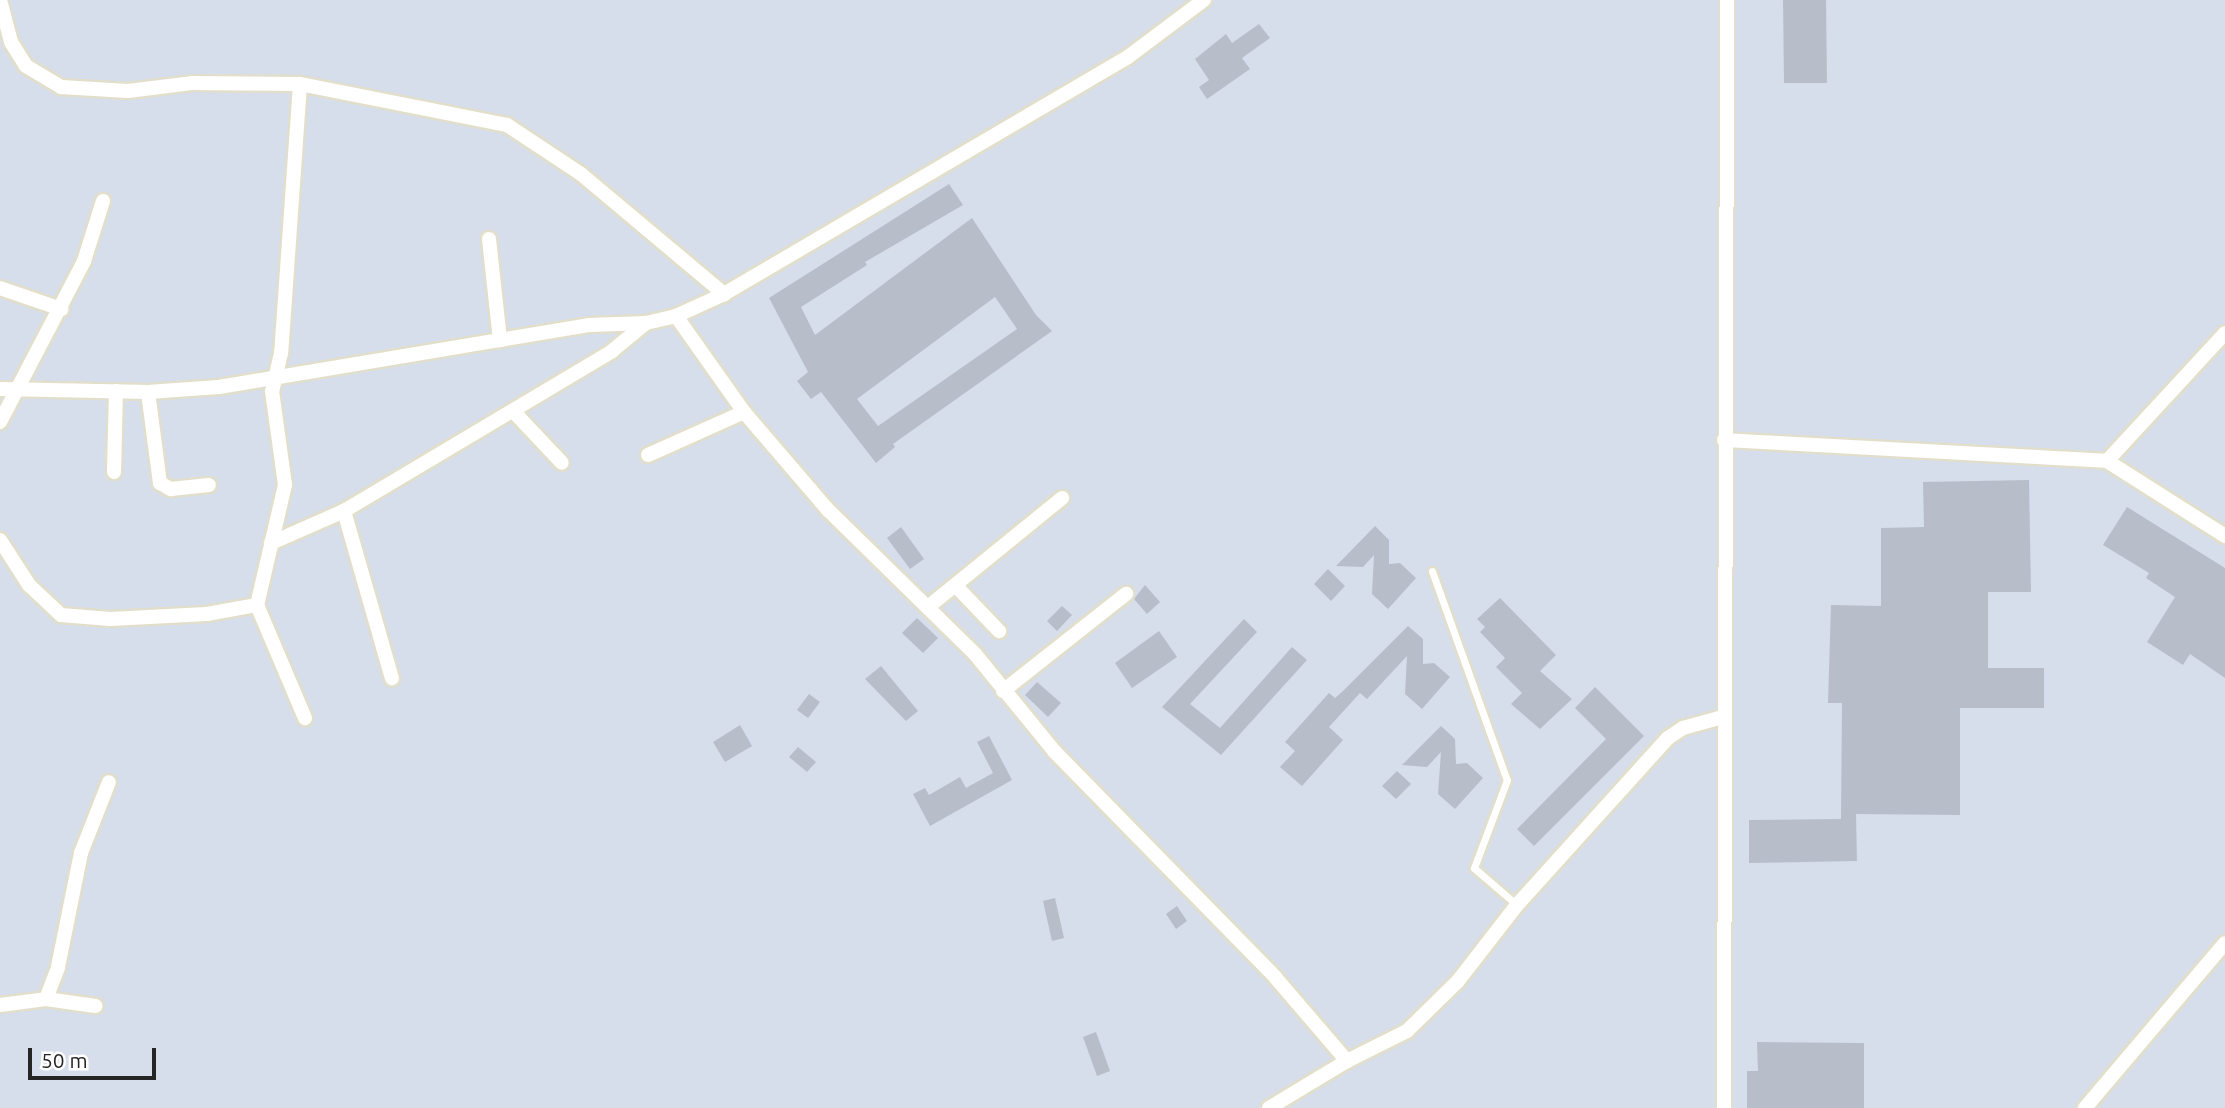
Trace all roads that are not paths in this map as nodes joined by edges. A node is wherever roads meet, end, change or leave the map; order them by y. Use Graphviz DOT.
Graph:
graph roads {
  1 [pos="0,0"];
  2 [pos="1204,0"];
  3 [pos="1727,0"];
  4 [pos="300,84"];
  5 [pos="103,201"];
  6 [pos="489,239"];
  7 [pos="0,288"];
  8 [pos="724,294"];
  9 [pos="61,309"];
  10 [pos="676,317"];
  11 [pos="646,323"];
  12 [pos="2225,333"];
  13 [pos="500,340"];
  14 [pos="276,378"];
  15 [pos="7,391"];
  16 [pos="116,391"];
  17 [pos="148,392"];
  18 [pos="513,411"];
  19 [pos="744,412"];
  20 [pos="0,422"];
  21 [pos="1724,440"];
  22 [pos="648,455"];
  23 [pos="2107,461"];
  24 [pos="562,463"];
  25 [pos="114,472"];
  26 [pos="209,485"];
  27 [pos="1062,498"];
  28 [pos="344,511"];
  29 [pos="2225,536"];
  30 [pos="0,540"];
  31 [pos="271,543"];
  32 [pos="1432,571"];
  33 [pos="955,585"];
  34 [pos="1126,594"];
  35 [pos="257,606"];
  36 [pos="928,607"];
  37 [pos="999,631"];
  38 [pos="392,678"];
  39 [pos="1003,691"];
  40 [pos="1723,717"];
  41 [pos="305,718"];
  42 [pos="109,782"];
  43 [pos="1517,905"];
  44 [pos="2225,943"];
  45 [pos="46,999"];
  46 [pos="0,1005"];
  47 [pos="96,1006"];
  48 [pos="1347,1060"];
  49 [pos="1269,1108"];
  50 [pos="1724,1108"];
  51 [pos="2085,1108"];
  1 -- 4 [label="street"];
  2 -- 8 [label="street"];
  3 -- 21 [label="street"];
  4 -- 8 [label="street"];
  4 -- 14 [label="street"];
  5 -- 9 [label="street"];
  6 -- 13 [label="street"];
  7 -- 9 [label="street"];
  8 -- 10 [label="street"];
  9 -- 15 [label="street"];
  10 -- 11 [label="street"];
  10 -- 19 [label="street"];
  11 -- 13 [label="street"];
  11 -- 18 [label="street"];
  12 -- 23 [label="street"];
  13 -- 14 [label="street"];
  14 -- 17 [label="street"];
  14 -- 31 [label="street"];
  15 -- 16 [label="street"];
  15 -- 20 [label="street"];
  16 -- 17 [label="street"];
  16 -- 25 [label="street"];
  17 -- 26 [label="street"];
  18 -- 24 [label="street"];
  18 -- 28 [label="street"];
  19 -- 22 [label="street"];
  19 -- 36 [label="street"];
  21 -- 23 [label="street"];
  21 -- 40 [label="street"];
  23 -- 29 [label="street"];
  27 -- 33 [label="street"];
  28 -- 31 [label="street"];
  28 -- 38 [label="street"];
  30 -- 35 [label="street"];
  31 -- 35 [label="street"];
  32 -- 43 [label="lane"];
  33 -- 36 [label="street"];
  33 -- 37 [label="street"];
  34 -- 39 [label="street"];
  35 -- 41 [label="street"];
  36 -- 39 [label="street"];
  39 -- 48 [label="street"];
  40 -- 43 [label="street"];
  40 -- 50 [label="street"];
  42 -- 45 [label="street"];
  43 -- 48 [label="street"];
  44 -- 51 [label="street"];
  45 -- 46 [label="street"];
  45 -- 47 [label="street"];
  48 -- 49 [label="street"];
}
